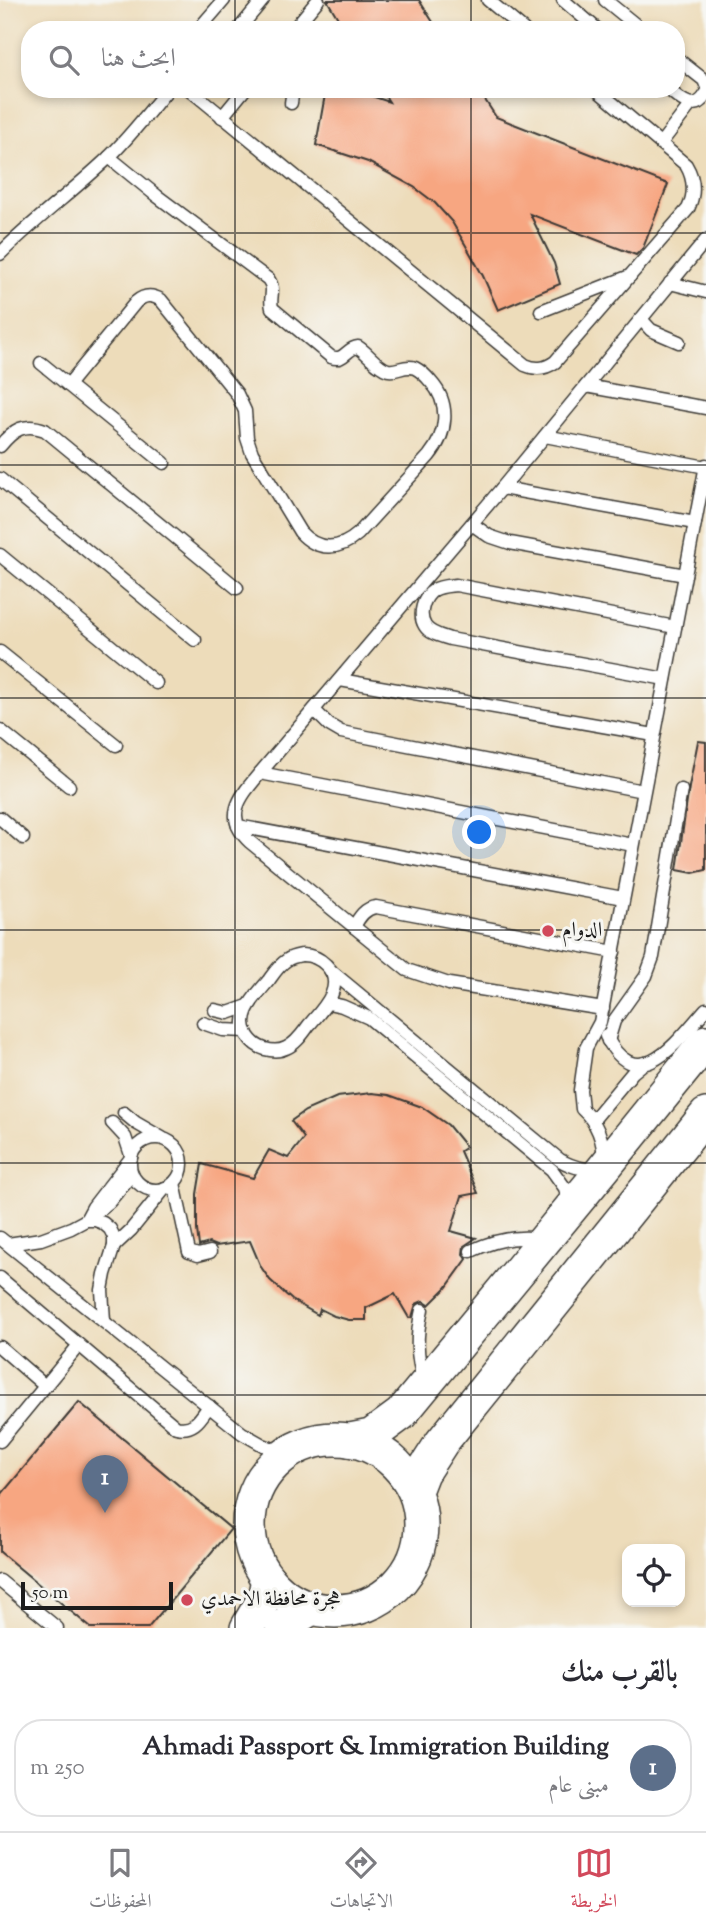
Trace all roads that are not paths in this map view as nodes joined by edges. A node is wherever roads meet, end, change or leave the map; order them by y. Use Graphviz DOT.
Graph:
graph roads {
  1 [pos="224,0"];
  2 [pos="263,0"];
  3 [pos="318,0"];
  4 [pos="488,0"];
  5 [pos="563,0"];
  6 [pos="605,0"];
  7 [pos="206,21"];
  8 [pos="246,21"];
  9 [pos="305,21"];
  10 [pos="513,21"];
  11 [pos="588,21"];
  12 [pos="631,21"];
  13 [pos="685,65"];
  14 [pos="706,85"];
  15 [pos="706,94"];
  16 [pos="160,98"];
  17 [pos="200,98"];
  18 [pos="238,98"];
  19 [pos="292,98"];
  20 [pos="607,98"];
  21 [pos="679,98"];
  22 [pos="291,103"];
  23 [pos="691,104"];
  24 [pos="222,117"];
  25 [pos="661,143"];
  26 [pos="109,157"];
  27 [pos="706,240"];
  28 [pos="0,254"];
  29 [pos="630,276"];
  30 [pos="670,283"];
  31 [pos="706,292"];
  32 [pos="541,311"];
  33 [pos="641,318"];
  34 [pos="679,342"];
  35 [pos="41,363"];
  36 [pos="68,385"];
  37 [pos="586,386"];
  38 [pos="706,408"];
  39 [pos="545,436"];
  40 [pos="0,446"];
  41 [pos="164,463"];
  42 [pos="706,466"];
  43 [pos="0,479"];
  44 [pos="502,488"];
  45 [pos="695,523"];
  46 [pos="472,524"];
  47 [pos="0,555"];
  48 [pos="685,575"];
  49 [pos="237,587"];
  50 [pos="675,627"];
  51 [pos="195,640"];
  52 [pos="0,652"];
  53 [pos="665,679"];
  54 [pos="340,680"];
  55 [pos="156,683"];
  56 [pos="314,710"];
  57 [pos="0,730"];
  58 [pos="654,734"];
  59 [pos="116,745"];
  60 [pos="260,773"];
  61 [pos="69,786"];
  62 [pos="681,790"];
  63 [pos="643,791"];
  64 [pos="0,818"];
  65 [pos="238,826"];
  66 [pos="23,838"];
  67 [pos="633,845"];
  68 [pos="624,898"];
  69 [pos="354,928"];
  70 [pos="614,952"];
  71 [pos="331,971"];
  72 [pos="328,1003"];
  73 [pos="248,1006"];
  74 [pos="706,1009"];
  75 [pos="215,1010"];
  76 [pos="602,1016"];
  77 [pos="203,1023"];
  78 [pos="246,1031"];
  79 [pos="608,1041"];
  80 [pos="706,1042"];
  81 [pos="644,1063"];
  82 [pos="124,1113"];
  83 [pos="706,1115"];
  84 [pos="593,1119"];
  85 [pos="112,1123"];
  86 [pos="163,1138"];
  87 [pos="131,1156"];
  88 [pos="604,1168"];
  89 [pos="132,1174"];
  90 [pos="164,1187"];
  91 [pos="569,1211"];
  92 [pos="86,1220"];
  93 [pos="545,1240"];
  94 [pos="4,1241"];
  95 [pos="114,1246"];
  96 [pos="471,1251"];
  97 [pos="210,1252"];
  98 [pos="0,1278"];
  99 [pos="422,1310"];
  100 [pos="104,1321"];
  101 [pos="79,1345"];
  102 [pos="2,1351"];
  103 [pos="45,1386"];
  104 [pos="425,1386"];
  105 [pos="209,1406"];
  106 [pos="350,1440"];
  107 [pos="0,1441"];
  108 [pos="287,1454"];
  109 [pos="415,1491"];
  110 [pos="268,1578"];
  111 [pos="0,1581"];
  112 [pos="312,1608"];
  113 [pos="57,1628"];
  114 [pos="247,1628"];
  115 [pos="282,1628"];
  1 -- 7 [label="lane"];
  2 -- 8 [label="lane"];
  3 -- 9 [label="lane"];
  4 -- 10 [label="lane"];
  5 -- 11 [label="lane"];
  6 -- 12 [label="lane"];
  13 -- 14 [label="lane"];
  15 -- 23 [label="lane"];
  16 -- 26 [label="lane"];
  17 -- 24 [label="lane"];
  18 -- 24 [label="lane"];
  19 -- 22 [label="lane"];
  20 -- 25 [label="lane"];
  21 -- 23 [label="lane"];
  23 -- 25 [label="lane"];
  24 -- 29 [label="lane"];
  25 -- 29 [label="lane"];
  26 -- 28 [label="lane"];
  26 -- 36 [label="lane"];
  27 -- 30 [label="lane"];
  29 -- 32 [label="lane"];
  30 -- 31 [label="lane"];
  30 -- 33 [label="lane"];
  33 -- 34 [label="lane"];
  33 -- 37 [label="lane"];
  35 -- 36 [label="lane"];
  36 -- 41 [label="lane"];
  37 -- 38 [label="lane"];
  37 -- 39 [label="lane"];
  39 -- 42 [label="lane"];
  39 -- 44 [label="lane"];
  40 -- 49 [label="lane"];
  42 -- 45 [label="lane"];
  43 -- 51 [label="lane"];
  44 -- 45 [label="lane"];
  44 -- 46 [label="lane"];
  45 -- 48 [label="lane"];
  46 -- 48 [label="lane"];
  46 -- 54 [label="lane"];
  47 -- 55 [label="lane"];
  48 -- 50 [label="lane"];
  50 -- 53 [label="lane"];
  50 -- 53 [label="lane"];
  52 -- 59 [label="lane"];
  53 -- 58 [label="lane"];
  54 -- 56 [label="lane"];
  54 -- 58 [label="lane"];
  56 -- 60 [label="lane"];
  56 -- 63 [label="lane"];
  57 -- 61 [label="lane"];
  58 -- 63 [label="lane"];
  60 -- 65 [label="lane"];
  60 -- 67 [label="lane"];
  62 -- 79 [label="lane"];
  63 -- 67 [label="lane"];
  64 -- 66 [label="lane"];
  65 -- 68 [label="lane"];
  65 -- 69 [label="lane"];
  67 -- 68 [label="lane"];
  68 -- 70 [label="lane"];
  69 -- 70 [label="lane"];
  69 -- 76 [label="lane"];
  70 -- 76 [label="lane"];
  71 -- 72 [label="lane"];
  71 -- 73 [label="lane"];
  71 -- 88 [label="lane"];
  72 -- 78 [label="lane"];
  72 -- 91 [label="lane"];
  73 -- 75 [label="lane"];
  73 -- 78 [label="lane"];
  74 -- 81 [label="lane"];
  76 -- 79 [label="lane"];
  76 -- 84 [label="lane"];
  77 -- 78 [label="lane"];
  79 -- 81 [label="lane"];
  80 -- 88 [label="main road"];
  81 -- 84 [label="lane"];
  82 -- 86 [label="lane"];
  83 -- 109 [label="main road"];
  84 -- 88 [label="lane"];
  85 -- 87 [label="lane"];
  86 -- 87 [label="lane"];
  86 -- 90 [label="lane"];
  87 -- 89 [label="lane"];
  87 -- 92 [label="lane"];
  88 -- 91 [label="main road"];
  89 -- 90 [label="lane"];
  89 -- 92 [label="lane"];
  90 -- 95 [label="lane"];
  90 -- 97 [label="lane"];
  91 -- 93 [label="main road"];
  92 -- 94 [label="lane"];
  92 -- 95 [label="lane"];
  93 -- 96 [label="lane"];
  93 -- 104 [label="main road"];
  94 -- 100 [label="lane"];
  95 -- 100 [label="lane"];
  98 -- 101 [label="lane"];
  99 -- 104 [label="lane"];
  100 -- 105 [label="lane"];
  101 -- 103 [label="lane"];
  101 -- 105 [label="lane"];
  102 -- 103 [label="lane"];
  103 -- 107 [label="lane"];
  104 -- 106 [label="main road"];
  105 -- 108 [label="lane"];
  106 -- 108 [label="main road"];
  106 -- 109 [label="main road"];
  108 -- 110 [label="main road"];
  109 -- 112 [label="main road"];
  110 -- 112 [label="main road"];
  110 -- 114 [label="main road"];
  111 -- 113 [label="lane"];
  112 -- 115 [label="main road"];
}
